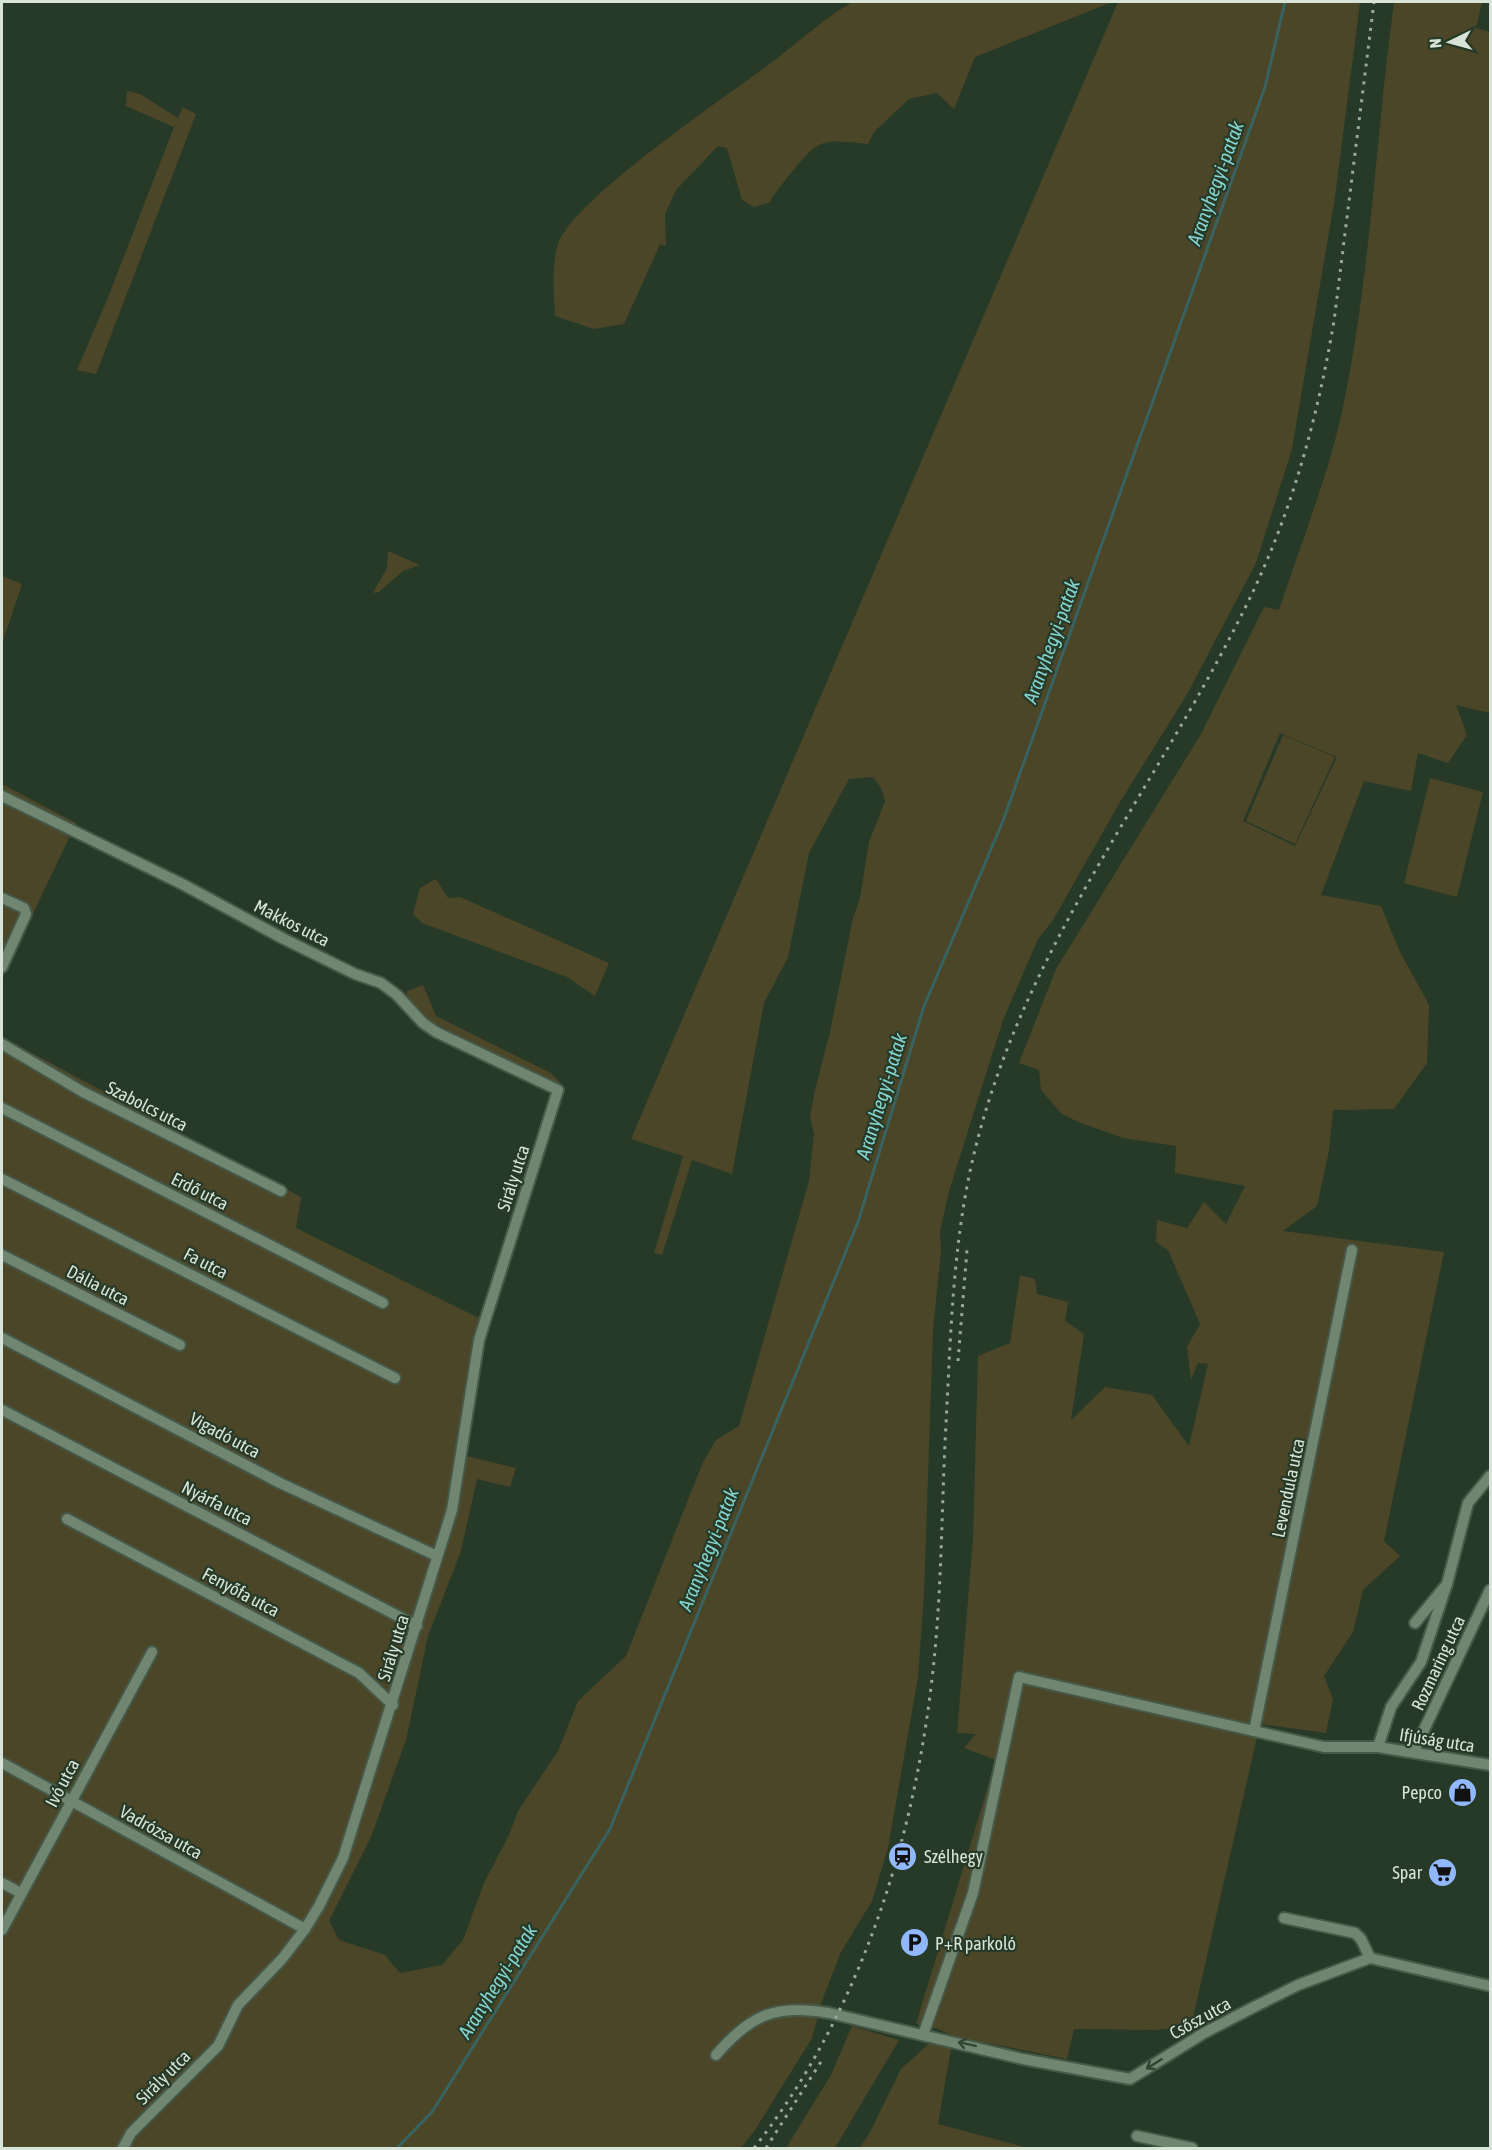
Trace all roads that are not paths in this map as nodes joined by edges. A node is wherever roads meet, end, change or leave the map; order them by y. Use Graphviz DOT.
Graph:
graph roads {
  1 [pos="2,796"];
  2 [pos="2,898"];
  3 [pos="2,968"];
  4 [pos="2,1044"];
  5 [pos="558,1090"];
  6 [pos="2,1108"];
  7 [pos="2,1179"];
  8 [pos="281,1191"];
  9 [pos="1352,1250"];
  10 [pos="2,1255"];
  11 [pos="383,1303"];
  12 [pos="2,1338"];
  13 [pos="180,1345"];
  14 [pos="395,1378"];
  15 [pos="2,1410"];
  16 [pos="1491,1476"];
  17 [pos="67,1519"];
  18 [pos="437,1556"];
  19 [pos="1447,1584"];
  20 [pos="1491,1590"];
  21 [pos="1415,1623"];
  22 [pos="417,1626"];
  23 [pos="152,1652"];
  24 [pos="393,1705"];
  25 [pos="1254,1731"];
  26 [pos="1378,1747"];
  27 [pos="1414,1751"];
  28 [pos="2,1763"];
  29 [pos="1491,1765"];
  30 [pos="71,1802"];
  31 [pos="2,1883"];
  32 [pos="21,1893"];
  33 [pos="1284,1918"];
  34 [pos="305,1929"];
  35 [pos="2,1930"];
  36 [pos="1371,1958"];
  37 [pos="1491,1986"];
  38 [pos="924,2035"];
  39 [pos="716,2055"];
  40 [pos="1137,2136"];
  41 [pos="123,2148"];
  42 [pos="1192,2148"];
  1 -- 5 [label="street, Makkos utca"];
  2 -- 3 [label="street"];
  4 -- 8 [label="street, Szabolcs utca"];
  5 -- 18 [label="street, Sirály utca"];
  6 -- 11 [label="street, Erdő utca"];
  7 -- 14 [label="street, Fa utca"];
  9 -- 25 [label="street, Levendula utca"];
  10 -- 13 [label="street, Dália utca"];
  12 -- 18 [label="street, Vigadó utca"];
  15 -- 22 [label="street, Nyárfa utca"];
  16 -- 19 [label="street, Rozmaring utca"];
  17 -- 24 [label="street, Fenyőfa utca"];
  18 -- 22 [label="street, Sirály utca"];
  19 -- 21 [label="street, Rozmaring utca"];
  19 -- 26 [label="street, Rozmaring utca"];
  20 -- 27 [label="street, Rozmaring utca"];
  22 -- 24 [label="street, Sirály utca"];
  23 -- 30 [label="street, Ivó utca"];
  24 -- 34 [label="street, Sirály utca"];
  25 -- 26 [label="street, Ifjúság utca"];
  25 -- 38 [label="street, Ifjúság utca"];
  26 -- 27 [label="street, Ifjúság utca"];
  27 -- 29 [label="street, Ifjúság utca"];
  28 -- 30 [label="street, Vadrózsa utca"];
  30 -- 32 [label="street, Ivó utca"];
  30 -- 34 [label="street, Vadrózsa utca"];
  31 -- 32 [label="street"];
  32 -- 35 [label="street, Ivó utca"];
  33 -- 36 [label="street"];
  34 -- 41 [label="street, Sirály utca"];
  36 -- 37 [label="street"];
  36 -- 38 [label="street, Csősz utca, one-way"];
  38 -- 39 [label="street, Csősz utca"];
  40 -- 42 [label="street"];
}
